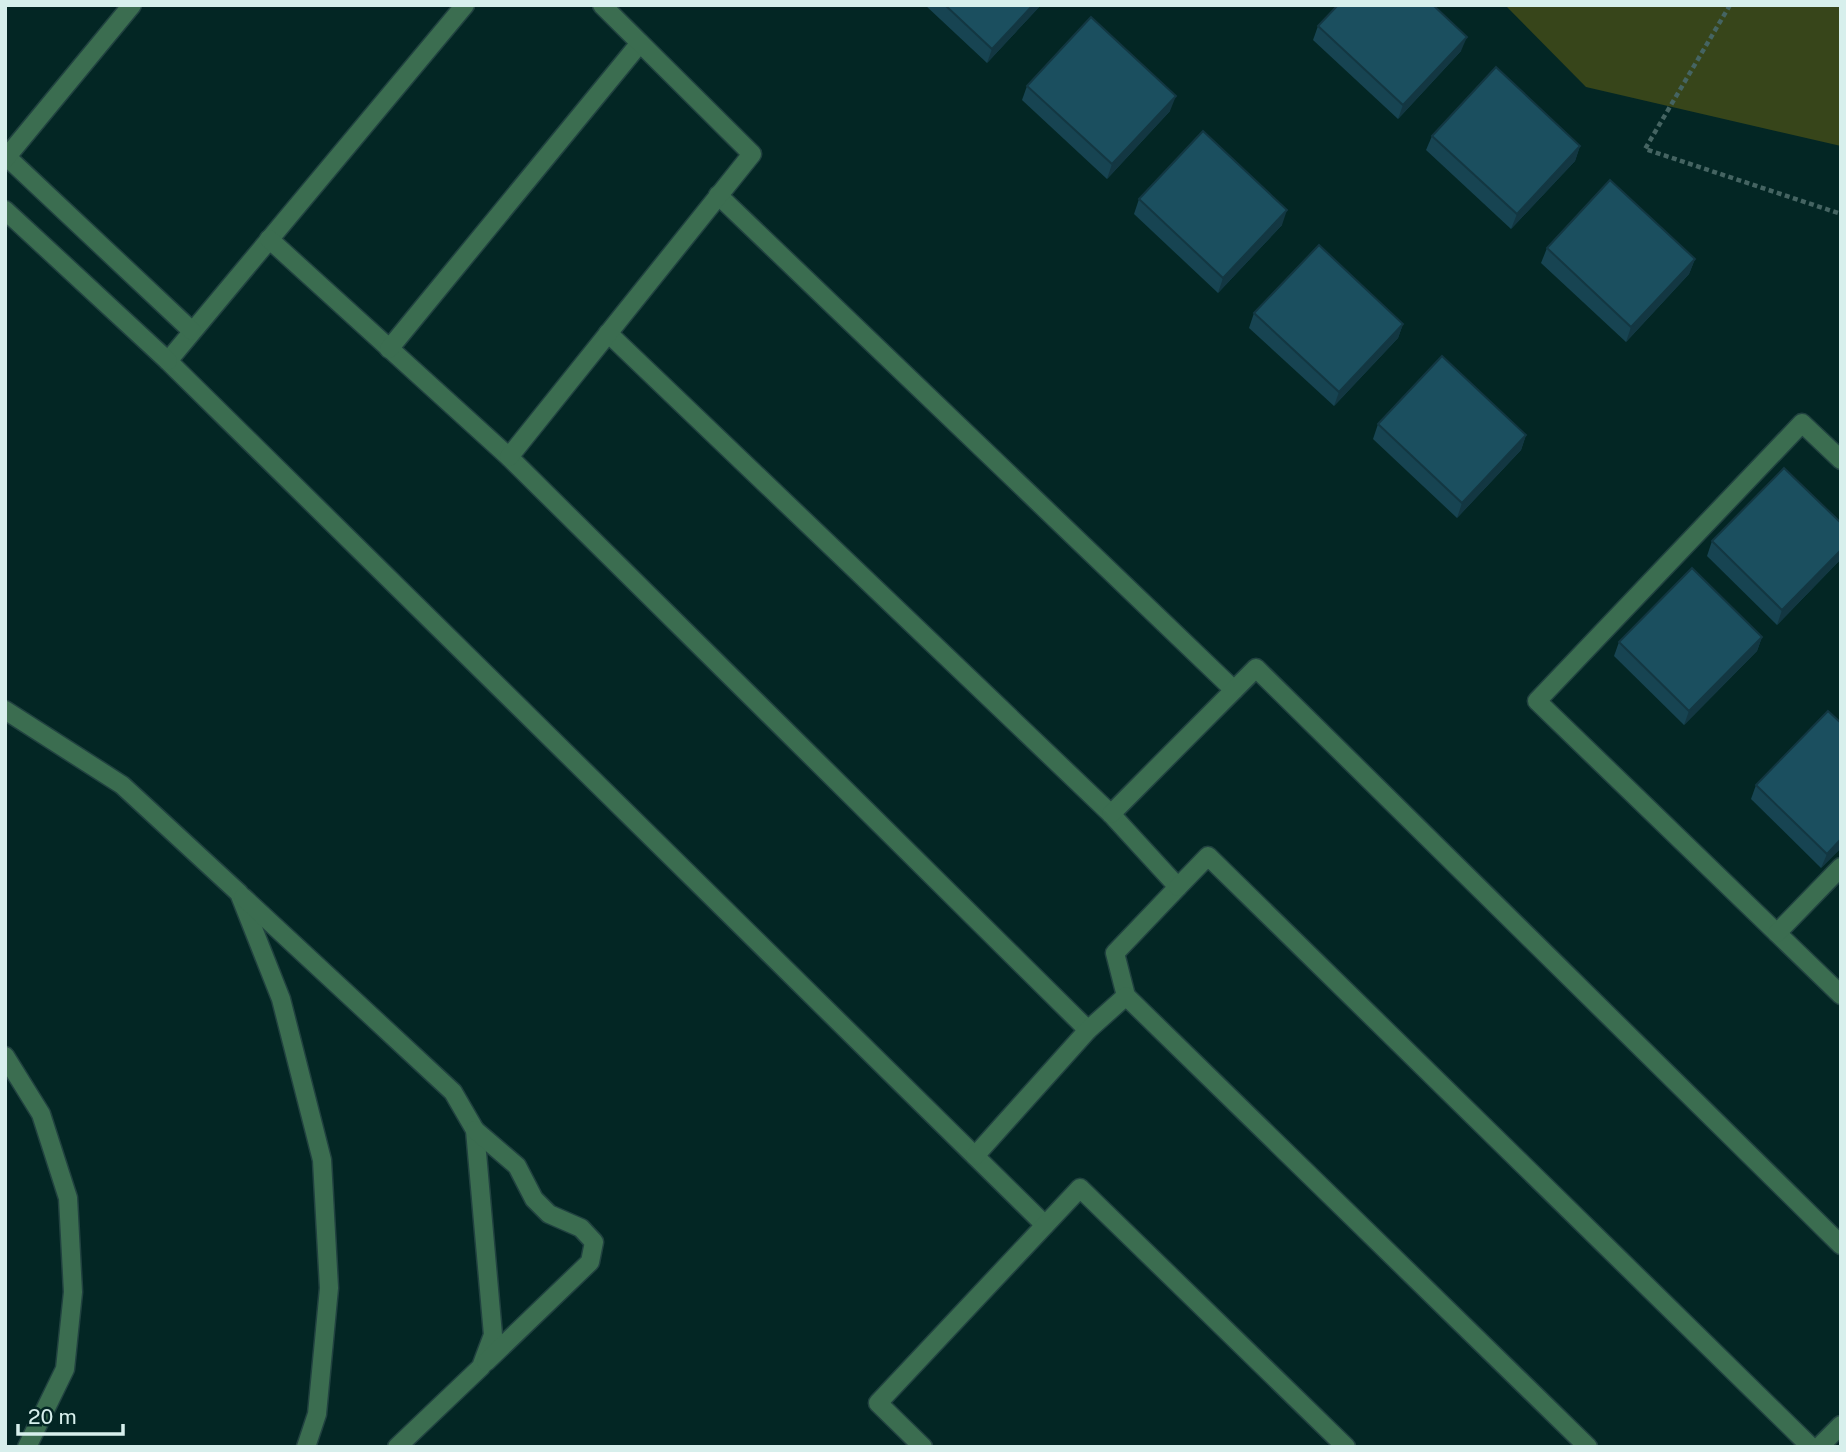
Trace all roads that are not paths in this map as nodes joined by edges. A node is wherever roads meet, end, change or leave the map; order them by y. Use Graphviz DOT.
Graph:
graph roads {
  1 [pos="132,5"];
  2 [pos="465,5"];
  3 [pos="601,5"];
  4 [pos="640,43"];
  5 [pos="6,158"];
  6 [pos="718,195"];
  7 [pos="5,210"];
  8 [pos="269,239"];
  9 [pos="192,331"];
  10 [pos="608,333"];
  11 [pos="389,349"];
  12 [pos="168,362"];
  13 [pos="509,457"];
  14 [pos="1841,460"];
  15 [pos="1234,690"];
  16 [pos="5,710"];
  17 [pos="1111,814"];
  18 [pos="1841,867"];
  19 [pos="1178,887"];
  20 [pos="239,893"];
  21 [pos="1777,933"];
  22 [pos="1841,995"];
  23 [pos="1125,996"];
  24 [pos="1088,1030"];
  25 [pos="5,1056"];
  26 [pos="475,1130"];
  27 [pos="975,1156"];
  28 [pos="1045,1225"];
  29 [pos="1841,1245"];
  30 [pos="481,1367"];
  31 [pos="1841,1425"];
  32 [pos="27,1447"];
  33 [pos="306,1447"];
  34 [pos="397,1447"];
  35 [pos="923,1447"];
  36 [pos="1346,1447"];
  37 [pos="1588,1447"];
  38 [pos="1811,1447"];
  39 [pos="1819,1447"];
  1 -- 5 [label="street"];
  2 -- 8 [label="street"];
  3 -- 4 [label="street"];
  4 -- 6 [label="street"];
  4 -- 11 [label="street"];
  5 -- 9 [label="street"];
  6 -- 10 [label="street"];
  6 -- 15 [label="street"];
  7 -- 12 [label="street"];
  8 -- 9 [label="street"];
  8 -- 11 [label="street"];
  9 -- 12 [label="street"];
  10 -- 13 [label="street"];
  10 -- 17 [label="street"];
  11 -- 13 [label="street"];
  12 -- 27 [label="street"];
  13 -- 24 [label="street"];
  14 -- 21 [label="street"];
  15 -- 17 [label="street"];
  15 -- 29 [label="street"];
  16 -- 20 [label="street"];
  17 -- 19 [label="street"];
  18 -- 21 [label="street"];
  19 -- 23 [label="street"];
  19 -- 38 [label="street"];
  20 -- 26 [label="street"];
  20 -- 33 [label="street"];
  21 -- 22 [label="street"];
  23 -- 24 [label="street"];
  23 -- 37 [label="street"];
  24 -- 27 [label="street"];
  25 -- 32 [label="street"];
  26 -- 30 [label="street"];
  26 -- 30 [label="street"];
  27 -- 28 [label="street"];
  28 -- 35 [label="street"];
  28 -- 36 [label="street"];
  30 -- 34 [label="street"];
  31 -- 39 [label="street"];
}
